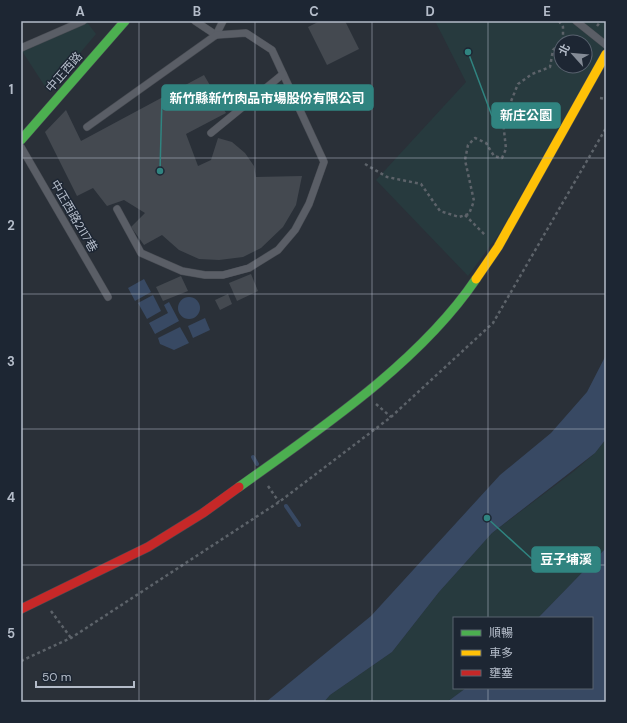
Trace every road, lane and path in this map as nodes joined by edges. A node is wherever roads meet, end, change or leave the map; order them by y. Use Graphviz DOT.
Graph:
graph roads {
  1 [pos="83,21"];
  2 [pos="125,21"];
  3 [pos="195,21"];
  4 [pos="223,21"];
  5 [pos="559,21"];
  6 [pos="576,21"];
  7 [pos="563,34"];
  8 [pos="216,35"];
  9 [pos="606,44"];
  10 [pos="21,48"];
  11 [pos="553,50"];
  12 [pos="606,54"];
  13 [pos="283,74"];
  14 [pos="87,126"];
  15 [pos="211,133"];
  16 [pos="21,140"];
  17 [pos="21,147"];
  18 [pos="365,164"];
  19 [pos="117,209"];
  20 [pos="465,215"];
  21 [pos="498,247"];
  22 [pos="108,297"];
  23 [pos="42,599"];
  24 [pos="21,609"];
  25 [pos="71,638"];
  1 -- 10 [label="lane"];
  2 -- 16 [label="street, 中正西路"];
  3 -- 8 [label="lane"];
  4 -- 8 [label="lane"];
  5 -- 7 [label="path"];
  6 -- 9 [label="lane"];
  8 -- 13 [label="lane"];
  8 -- 14 [label="lane"];
  11 -- 20 [label="path"];
  12 -- 21 [label="street"];
  13 -- 15 [label="lane"];
  13 -- 19 [label="lane"];
  17 -- 22 [label="lane, 中正西路2117巷"];
  18 -- 20 [label="path"];
  20 -- 21 [label="path"];
  21 -- 23 [label="street"];
  23 -- 24 [label="street"];
  23 -- 25 [label="path"];
}
